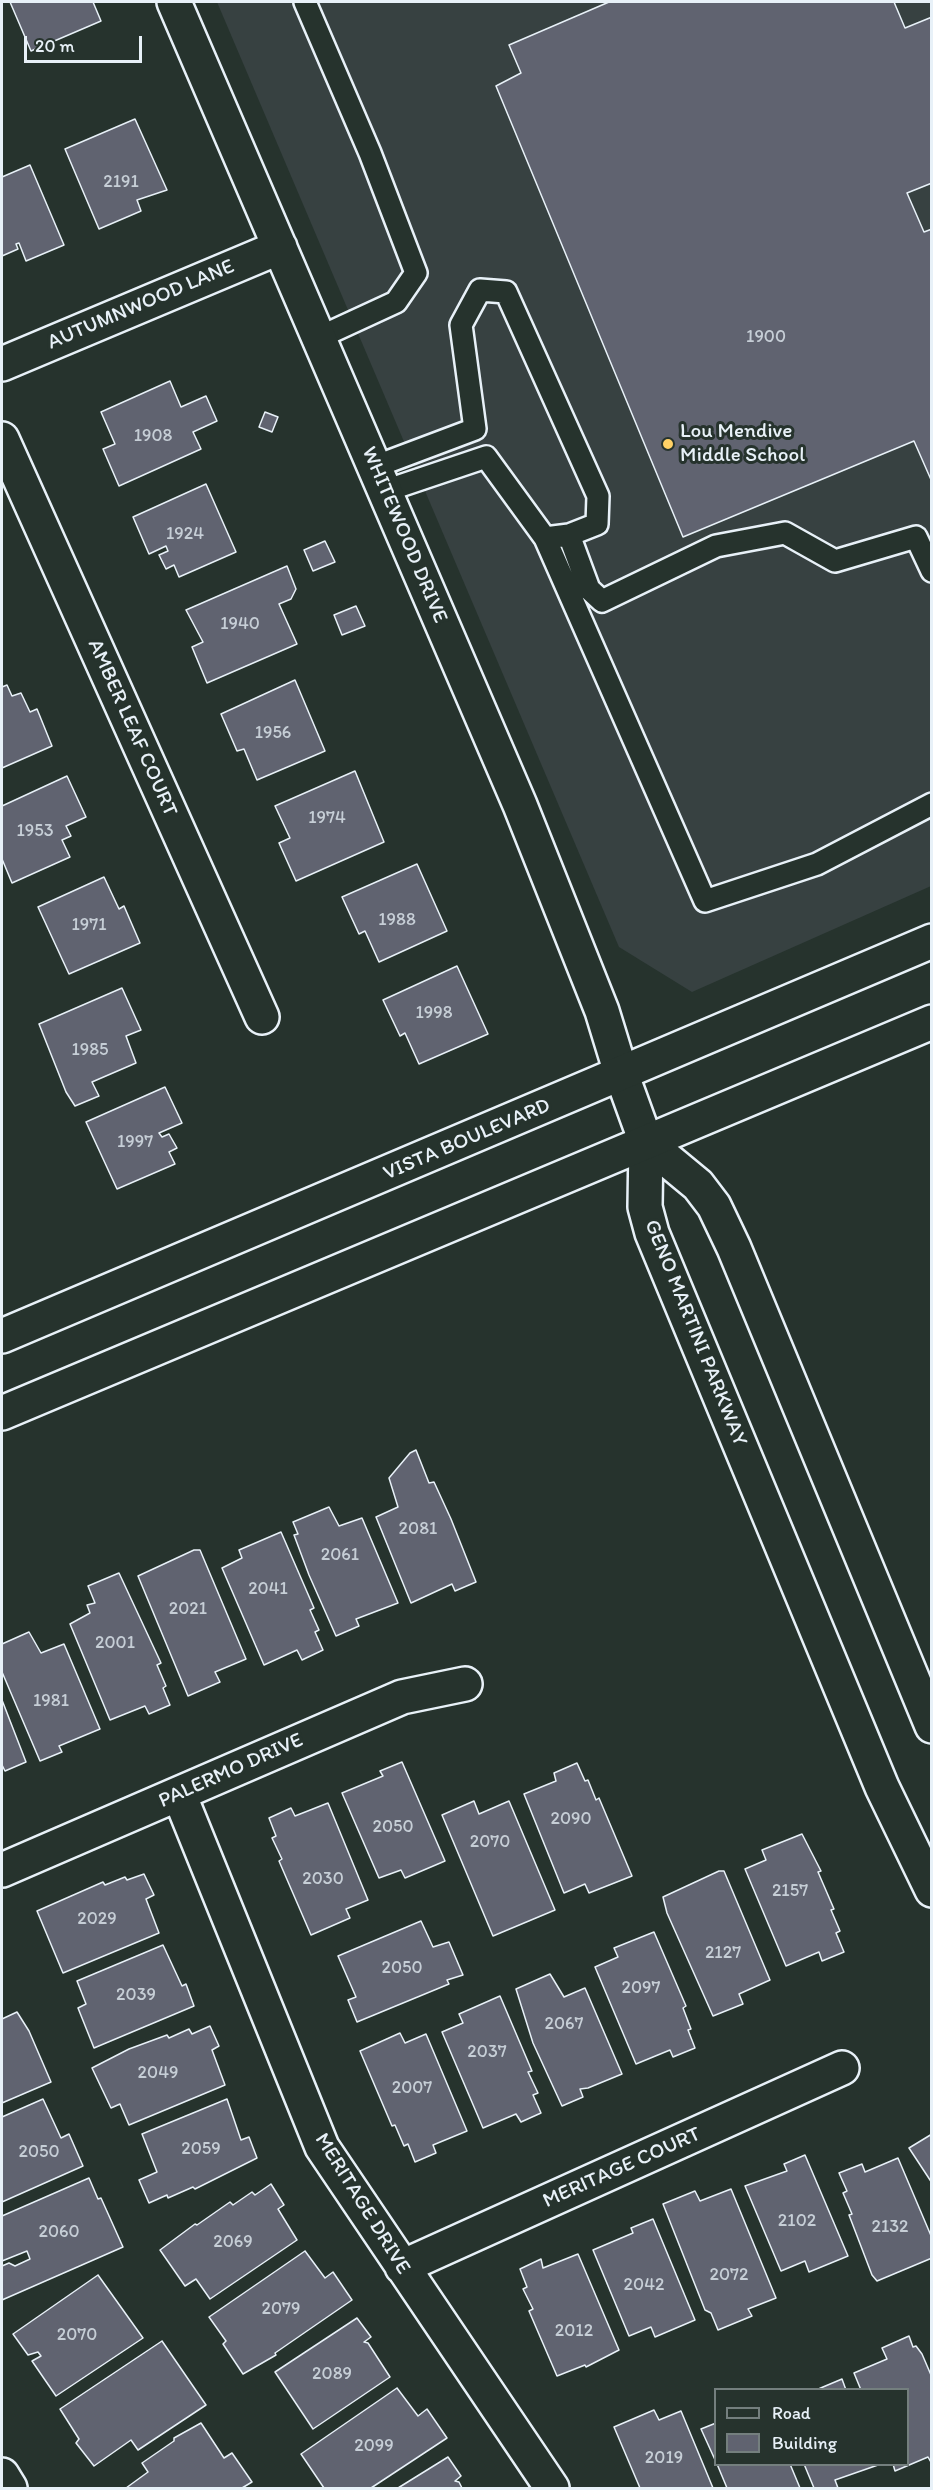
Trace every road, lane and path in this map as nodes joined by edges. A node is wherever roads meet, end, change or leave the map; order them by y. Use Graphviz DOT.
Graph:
graph roads {
  1 [pos="174,2"];
  2 [pos="305,2"];
  3 [pos="280,247"];
  4 [pos="318,338"];
  5 [pos="2,364"];
  6 [pos="475,429"];
  7 [pos="2,439"];
  8 [pos="486,457"];
  9 [pos="380,479"];
  10 [pos="569,535"];
  11 [pos="545,538"];
  12 [pos="932,571"];
  13 [pos="932,804"];
  14 [pos="932,941"];
  15 [pos="262,1017"];
  16 [pos="932,1022"];
  17 [pos="621,1073"];
  18 [pos="646,1142"];
  19 [pos="2,1336"];
  20 [pos="2,1413"];
  21 [pos="465,1684"];
  22 [pos="932,1726"];
  23 [pos="179,1794"];
  24 [pos="2,1870"];
  25 [pos="932,1890"];
  26 [pos="842,2068"];
  27 [pos="402,2267"];
  28 [pos="2,2475"];
  29 [pos="10,2488"];
  30 [pos="552,2488"];
  1 -- 3 [label="street, WHITEWOOD DRIVE"];
  2 -- 4 [label="lane"];
  3 -- 4 [label="street, WHITEWOOD DRIVE"];
  3 -- 5 [label="street, AUTUMNWOOD LANE"];
  4 -- 9 [label="street, WHITEWOOD DRIVE"];
  6 -- 8 [label="lane"];
  6 -- 9 [label="lane"];
  6 -- 10 [label="lane"];
  7 -- 15 [label="street, AMBER LEAF COURT"];
  8 -- 9 [label="lane"];
  8 -- 11 [label="lane"];
  9 -- 17 [label="street, WHITEWOOD DRIVE"];
  10 -- 11 [label="lane"];
  10 -- 12 [label="lane"];
  11 -- 13 [label="lane"];
  14 -- 17 [label="street, VISTA BOULEVARD"];
  16 -- 18 [label="street"];
  17 -- 18 [label="street, WHITEWOOD DRIVE"];
  17 -- 19 [label="street, VISTA BOULEVARD"];
  18 -- 20 [label="street"];
  18 -- 22 [label="street"];
  18 -- 25 [label="street, GENO MARTINI PARKWAY"];
  21 -- 23 [label="street, PALERMO DRIVE"];
  23 -- 24 [label="street, PALERMO DRIVE"];
  23 -- 27 [label="street, MERITAGE DRIVE"];
  26 -- 27 [label="street, MERITAGE COURT"];
  27 -- 30 [label="street, MERITAGE DRIVE"];
  28 -- 29 [label="street"];
}
